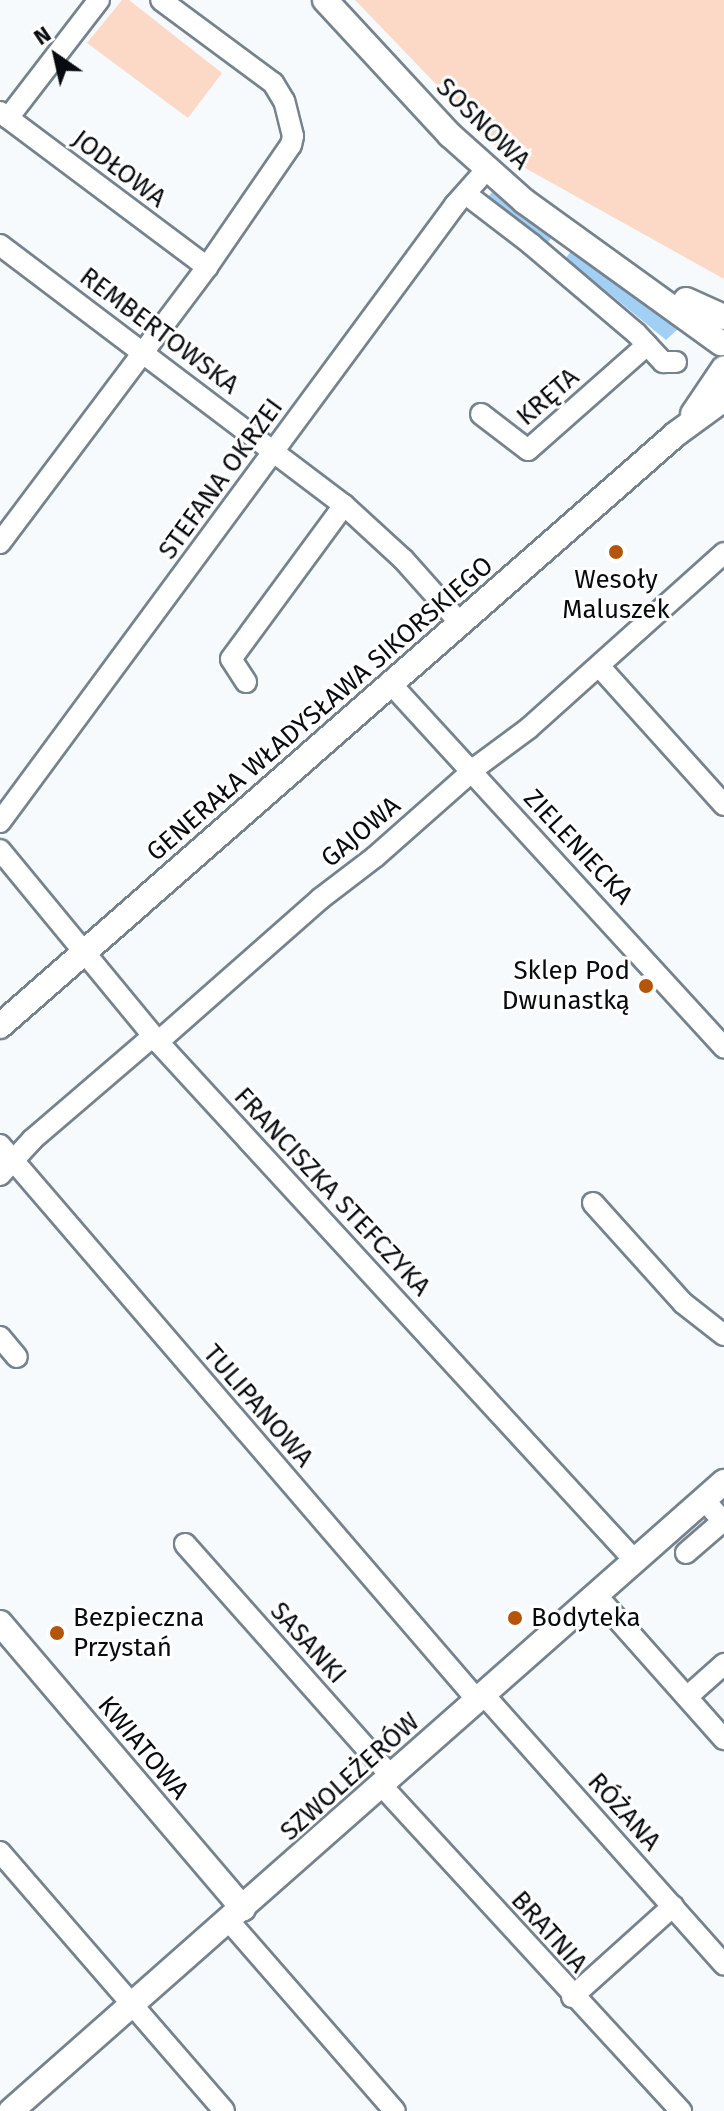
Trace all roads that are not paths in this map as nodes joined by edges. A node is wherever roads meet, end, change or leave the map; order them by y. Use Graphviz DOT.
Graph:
graph roads {
  1 [pos="99,0"];
  2 [pos="161,0"];
  3 [pos="325,0"];
  4 [pos="4,115"];
  5 [pos="487,169"];
  6 [pos="467,195"];
  7 [pos="3,254"];
  8 [pos="207,267"];
  9 [pos="619,268"];
  10 [pos="724,317"];
  11 [pos="723,344"];
  12 [pos="647,345"];
  13 [pos="143,351"];
  14 [pos="676,362"];
  15 [pos="724,368"];
  16 [pos="724,399"];
  17 [pos="481,414"];
  18 [pos="676,434"];
  19 [pos="274,450"];
  20 [pos="344,505"];
  21 [pos="0,543"];
  22 [pos="724,553"];
  23 [pos="460,623"];
  24 [pos="599,666"];
  25 [pos="246,682"];
  26 [pos="391,684"];
  27 [pos="473,771"];
  28 [pos="724,805"];
  29 [pos="0,822"];
  30 [pos="0,850"];
  31 [pos="83,954"];
  32 [pos="0,1026"];
  33 [pos="156,1039"];
  34 [pos="724,1047"];
  35 [pos="4,1160"];
  36 [pos="593,1203"];
  37 [pos="724,1335"];
  38 [pos="0,1337"];
  39 [pos="17,1357"];
  40 [pos="724,1482"];
  41 [pos="704,1500"];
  42 [pos="185,1544"];
  43 [pos="686,1553"];
  44 [pos="635,1561"];
  45 [pos="596,1595"];
  46 [pos="0,1623"];
  47 [pos="724,1664"];
  48 [pos="687,1697"];
  49 [pos="481,1698"];
  50 [pos="724,1739"];
  51 [pos="387,1782"];
  52 [pos="0,1852"];
  53 [pos="673,1906"];
  54 [pos="236,1915"];
  55 [pos="724,1964"];
  56 [pos="572,1997"];
  57 [pos="132,2005"];
  58 [pos="0,2105"];
  59 [pos="5,2111"];
  60 [pos="11,2111"];
  61 [pos="224,2111"];
  62 [pos="395,2111"];
  63 [pos="681,2111"];
  1 -- 4 [label="street"];
  2 -- 8 [label="street"];
  3 -- 5 [label="street, SOSNOWA"];
  4 -- 8 [label="street, JODŁOWA"];
  5 -- 6 [label="street, STEFANA OKRZEI"];
  5 -- 9 [label="street, SOSNOWA"];
  6 -- 12 [label="street"];
  6 -- 19 [label="street, STEFANA OKRZEI"];
  7 -- 13 [label="street, REMBERTOWSKA"];
  8 -- 13 [label="street"];
  9 -- 10 [label="street, SOSNOWA"];
  9 -- 11 [label="street, SOSNOWA"];
  12 -- 14 [label="street"];
  12 -- 17 [label="street, KRĘTA"];
  13 -- 19 [label="street, REMBERTOWSKA"];
  13 -- 21 [label="street"];
  15 -- 18 [label="street, GENERAŁA WŁADYSŁAWA SIKORSKIEGO"];
  16 -- 18 [label="street, GENERAŁA WŁADYSŁAWA SIKORSKIEGO"];
  18 -- 23 [label="street, GENERAŁA WŁADYSŁAWA SIKORSKIEGO"];
  19 -- 20 [label="street, REMBERTOWSKA"];
  19 -- 29 [label="street, STEFANA OKRZEI"];
  20 -- 23 [label="street, REMBERTOWSKA"];
  20 -- 25 [label="street"];
  22 -- 24 [label="street, GAJOWA"];
  23 -- 26 [label="street, GENERAŁA WŁADYSŁAWA SIKORSKIEGO"];
  24 -- 27 [label="street, GAJOWA"];
  24 -- 28 [label="street"];
  26 -- 27 [label="street, ZIELENIECKA"];
  26 -- 31 [label="street, GENERAŁA WŁADYSŁAWA SIKORSKIEGO"];
  27 -- 33 [label="street, GAJOWA"];
  27 -- 34 [label="street, ZIELENIECKA"];
  30 -- 31 [label="street, FRANCISZKA STEFCZYKA"];
  31 -- 32 [label="street, GENERAŁA WŁADYSŁAWA SIKORSKIEGO"];
  31 -- 33 [label="street, FRANCISZKA STEFCZYKA"];
  33 -- 35 [label="street, GAJOWA"];
  33 -- 44 [label="street, FRANCISZKA STEFCZYKA"];
  35 -- 49 [label="street, TULIPANOWA"];
  36 -- 37 [label="street"];
  38 -- 39 [label="street"];
  40 -- 41 [label="street, SZWOLEŻERÓW"];
  41 -- 43 [label="street"];
  41 -- 44 [label="street, SZWOLEŻERÓW"];
  42 -- 51 [label="street, SASANKI"];
  44 -- 45 [label="street, SZWOLEŻERÓW"];
  45 -- 48 [label="street"];
  45 -- 49 [label="street, SZWOLEŻERÓW"];
  46 -- 54 [label="street, KWIATOWA"];
  47 -- 48 [label="street"];
  48 -- 50 [label="street"];
  49 -- 51 [label="street, SZWOLEŻERÓW"];
  49 -- 53 [label="street, RÓŻANA"];
  51 -- 54 [label="street, SZWOLEŻERÓW"];
  51 -- 56 [label="street, BRATNIA"];
  52 -- 57 [label="street"];
  53 -- 55 [label="street, RÓŻANA"];
  53 -- 56 [label="street"];
  54 -- 57 [label="street, SZWOLEŻERÓW"];
  54 -- 62 [label="street, KWIATOWA"];
  56 -- 63 [label="street, BRATNIA"];
  57 -- 60 [label="street, SZWOLEŻERÓW"];
  57 -- 61 [label="street"];
  58 -- 59 [label="street"];
}
